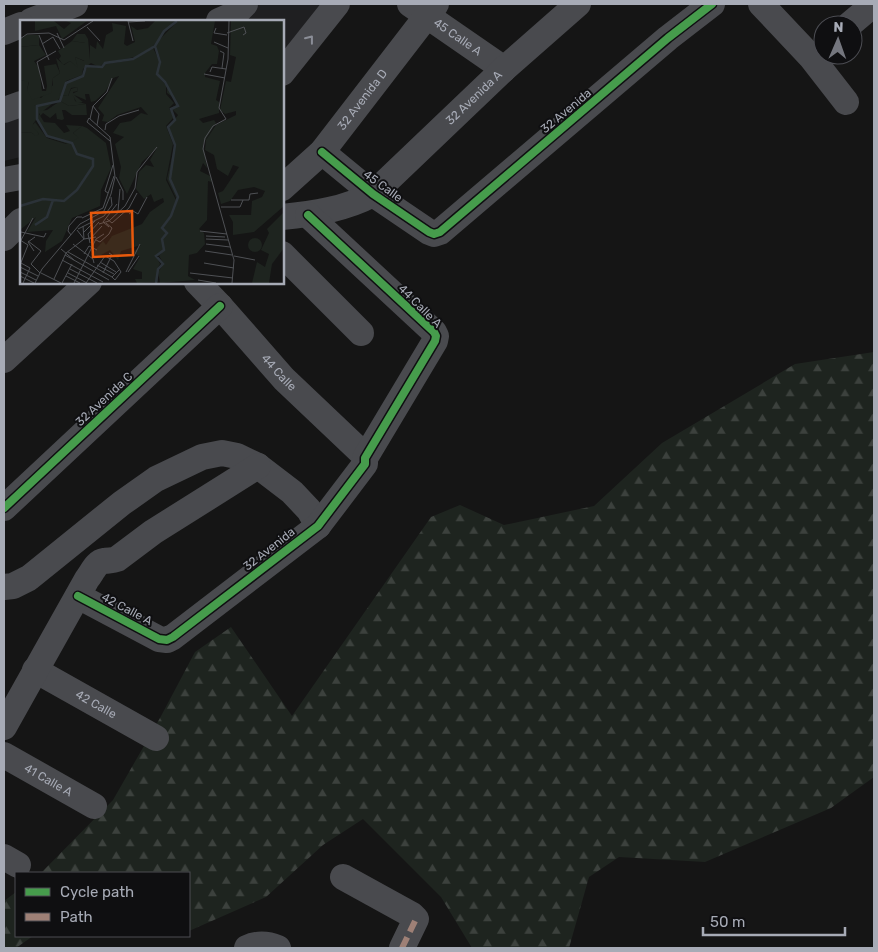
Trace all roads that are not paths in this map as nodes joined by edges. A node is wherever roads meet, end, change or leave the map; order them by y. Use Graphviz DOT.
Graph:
graph roads {
  1 [pos="75,4"];
  2 [pos="245,4"];
  3 [pos="337,4"];
  4 [pos="578,4"];
  5 [pos="712,4"];
  6 [pos="761,4"];
  7 [pos="874,4"];
  8 [pos="424,8"];
  9 [pos="861,15"];
  10 [pos="34,20"];
  11 [pos="221,20"];
  12 [pos="20,25"];
  13 [pos="4,32"];
  14 [pos="813,49"];
  15 [pos="825,65"];
  16 [pos="504,69"];
  17 [pos="284,71"];
  18 [pos="846,102"];
  19 [pos="20,104"];
  20 [pos="4,110"];
  21 [pos="322,152"];
  22 [pos="20,177"];
  23 [pos="4,180"];
  24 [pos="284,186"];
  25 [pos="373,194"];
  26 [pos="308,215"];
  27 [pos="284,217"];
  28 [pos="20,222"];
  29 [pos="434,234"];
  30 [pos="4,238"];
  31 [pos="284,256"];
  32 [pos="87,284"];
  33 [pos="199,284"];
  34 [pos="220,306"];
  35 [pos="360,333"];
  36 [pos="4,360"];
  37 [pos="365,458"];
  38 [pos="258,466"];
  39 [pos="4,508"];
  40 [pos="318,526"];
  41 [pos="80,536"];
  42 [pos="103,561"];
  43 [pos="4,587"];
  44 [pos="78,596"];
  45 [pos="167,640"];
  46 [pos="35,670"];
  47 [pos="4,727"];
  48 [pos="156,738"];
  49 [pos="4,755"];
  50 [pos="94,806"];
  51 [pos="343,877"];
  52 [pos="402,948"];
  1 -- 10 [label="street"];
  2 -- 11 [label="street"];
  17 -- 3 [label="street, one-way"];
  4 -- 16 [label="street, 32 Avenida A"];
  5 -- 29 [label="street, 32 Avenida"];
  6 -- 14 [label="street"];
  7 -- 9 [label="street"];
  8 -- 16 [label="street, 45 Calle A"];
  8 -- 21 [label="street, 32 Avenida D"];
  12 -- 13 [label="street"];
  15 -- 18 [label="street"];
  16 -- 25 [label="street, 32 Avenida A"];
  19 -- 20 [label="street"];
  21 -- 24 [label="street, 32 Avenida D"];
  21 -- 25 [label="street, 45 Calle"];
  22 -- 23 [label="street"];
  25 -- 26 [label="street, 32 Avenida A"];
  25 -- 29 [label="street, 45 Calle"];
  26 -- 27 [label="street, 32 Avenida A"];
  26 -- 37 [label="street, 44 Calle A"];
  28 -- 30 [label="street"];
  31 -- 35 [label="street"];
  32 -- 36 [label="street"];
  33 -- 34 [label="street, 44 Calle"];
  34 -- 37 [label="street, 44 Calle"];
  34 -- 39 [label="street, 32 Avenida C"];
  37 -- 40 [label="street, 32 Avenida"];
  38 -- 40 [label="street"];
  38 -- 41 [label="street"];
  38 -- 42 [label="street"];
  40 -- 45 [label="street, 32 Avenida"];
  41 -- 42 [label="street"];
  41 -- 43 [label="street"];
  42 -- 44 [label="street"];
  44 -- 45 [label="street, 42 Calle A"];
  44 -- 46 [label="street"];
  46 -- 47 [label="street"];
  46 -- 48 [label="street, 42 Calle"];
  49 -- 50 [label="street, 41 Calle A"];
  51 -- 52 [label="street"];
}
